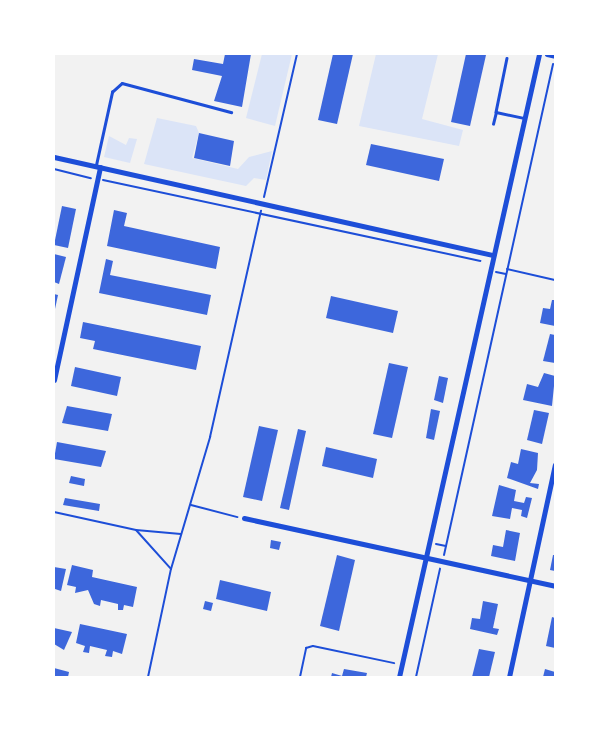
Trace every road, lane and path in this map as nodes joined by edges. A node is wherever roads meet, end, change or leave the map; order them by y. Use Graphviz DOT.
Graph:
graph roads {
  1 [pos="297,54"];
  2 [pos="539,54"];
  3 [pos="547,54"];
  4 [pos="555,56"];
  5 [pos="507,58"];
  6 [pos="232,112"];
  7 [pos="496,112"];
  8 [pos="525,118"];
  9 [pos="493,124"];
  10 [pos="54,157"];
  11 [pos="98,167"];
  12 [pos="54,169"];
  13 [pos="97,179"];
  14 [pos="262,204"];
  15 [pos="260,214"];
  16 [pos="493,255"];
  17 [pos="480,261"];
  18 [pos="507,269"];
  19 [pos="555,280"];
  20 [pos="54,380"];
  21 [pos="555,465"];
  22 [pos="191,505"];
  23 [pos="54,512"];
  24 [pos="244,518"];
  25 [pos="136,530"];
  26 [pos="181,534"];
  27 [pos="425,559"];
  28 [pos="442,561"];
  29 [pos="171,570"];
  30 [pos="530,580"];
  31 [pos="555,586"];
  32 [pos="395,664"];
  33 [pos="148,677"];
  34 [pos="300,677"];
  35 [pos="399,677"];
  36 [pos="416,677"];
  37 [pos="509,677"];
  1 -- 14 [label="path"];
  2 -- 8 [label="street"];
  3 -- 4 [label="street"];
  4 -- 18 [label="path"];
  5 -- 7 [label="lane"];
  6 -- 11 [label="lane"];
  7 -- 8 [label="lane"];
  7 -- 9 [label="lane"];
  8 -- 16 [label="street"];
  10 -- 11 [label="street"];
  11 -- 13 [label="street"];
  11 -- 14 [label="street"];
  12 -- 13 [label="path"];
  13 -- 15 [label="path"];
  13 -- 20 [label="street"];
  14 -- 15 [label="path"];
  14 -- 16 [label="street"];
  15 -- 17 [label="path"];
  15 -- 22 [label="path"];
  16 -- 27 [label="street"];
  18 -- 19 [label="path"];
  18 -- 28 [label="path"];
  21 -- 30 [label="street"];
  22 -- 24 [label="path"];
  22 -- 26 [label="path"];
  23 -- 25 [label="path"];
  24 -- 27 [label="street"];
  25 -- 26 [label="path"];
  25 -- 29 [label="path"];
  26 -- 29 [label="path"];
  27 -- 28 [label="street"];
  27 -- 35 [label="street"];
  28 -- 30 [label="street"];
  28 -- 36 [label="path"];
  29 -- 33 [label="path"];
  30 -- 31 [label="street"];
  30 -- 37 [label="street"];
  32 -- 34 [label="path"];
}
